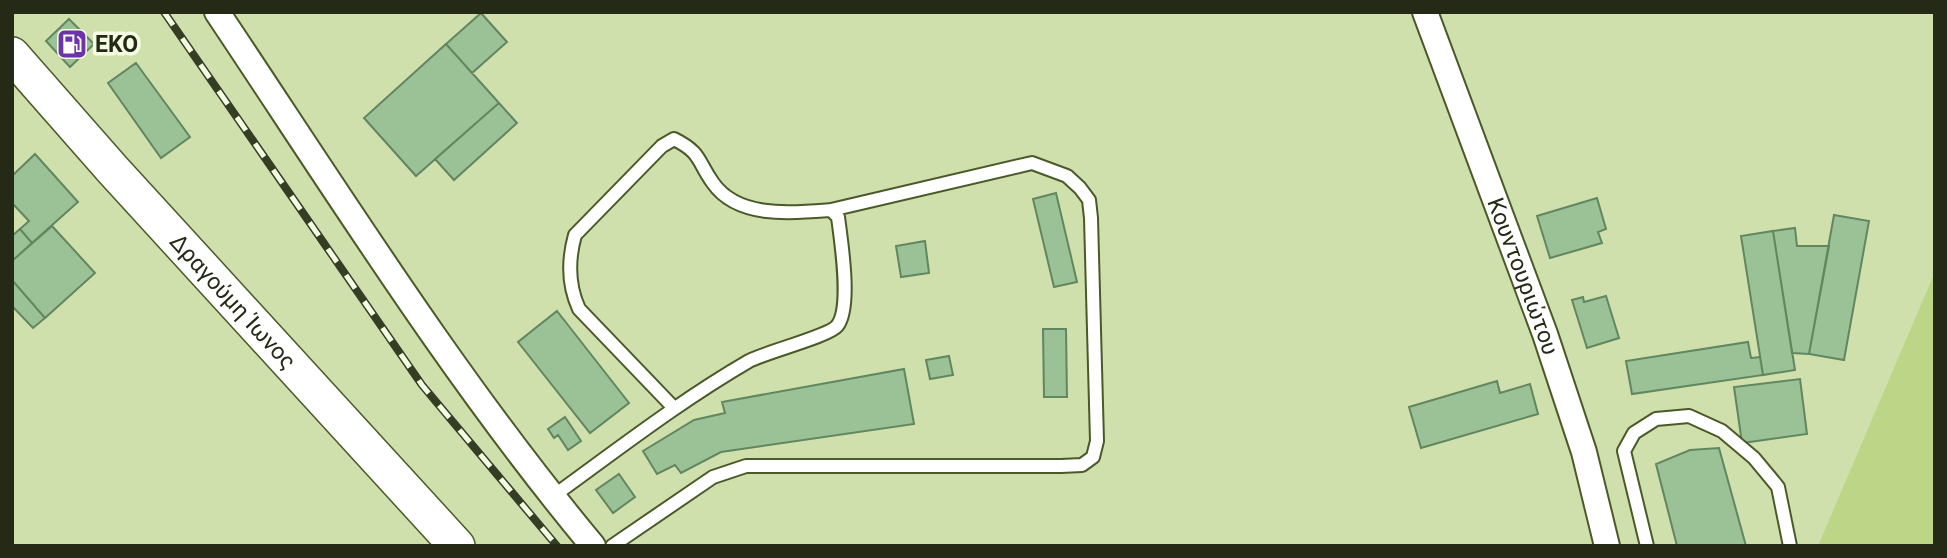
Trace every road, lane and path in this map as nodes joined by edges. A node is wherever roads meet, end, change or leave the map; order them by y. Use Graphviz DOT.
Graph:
graph roads {
  1 [pos="217,12"];
  2 [pos="1425,12"];
  3 [pos="12,55"];
  4 [pos="831,210"];
  5 [pos="674,408"];
  6 [pos="552,497"];
  7 [pos="457,546"];
  8 [pos="593,546"];
  9 [pos="612,546"];
  10 [pos="1607,546"];
  11 [pos="1647,546"];
  12 [pos="1790,546"];
  1 -- 6 [label="street"];
  2 -- 10 [label="street, Κουντουριώτου"];
  3 -- 7 [label="main road, Δραγούμη Ίωνος"];
  4 -- 5 [label="lane"];
  4 -- 5 [label="lane"];
  4 -- 9 [label="lane"];
  5 -- 6 [label="lane"];
  6 -- 8 [label="street"];
  11 -- 12 [label="lane"];
}
